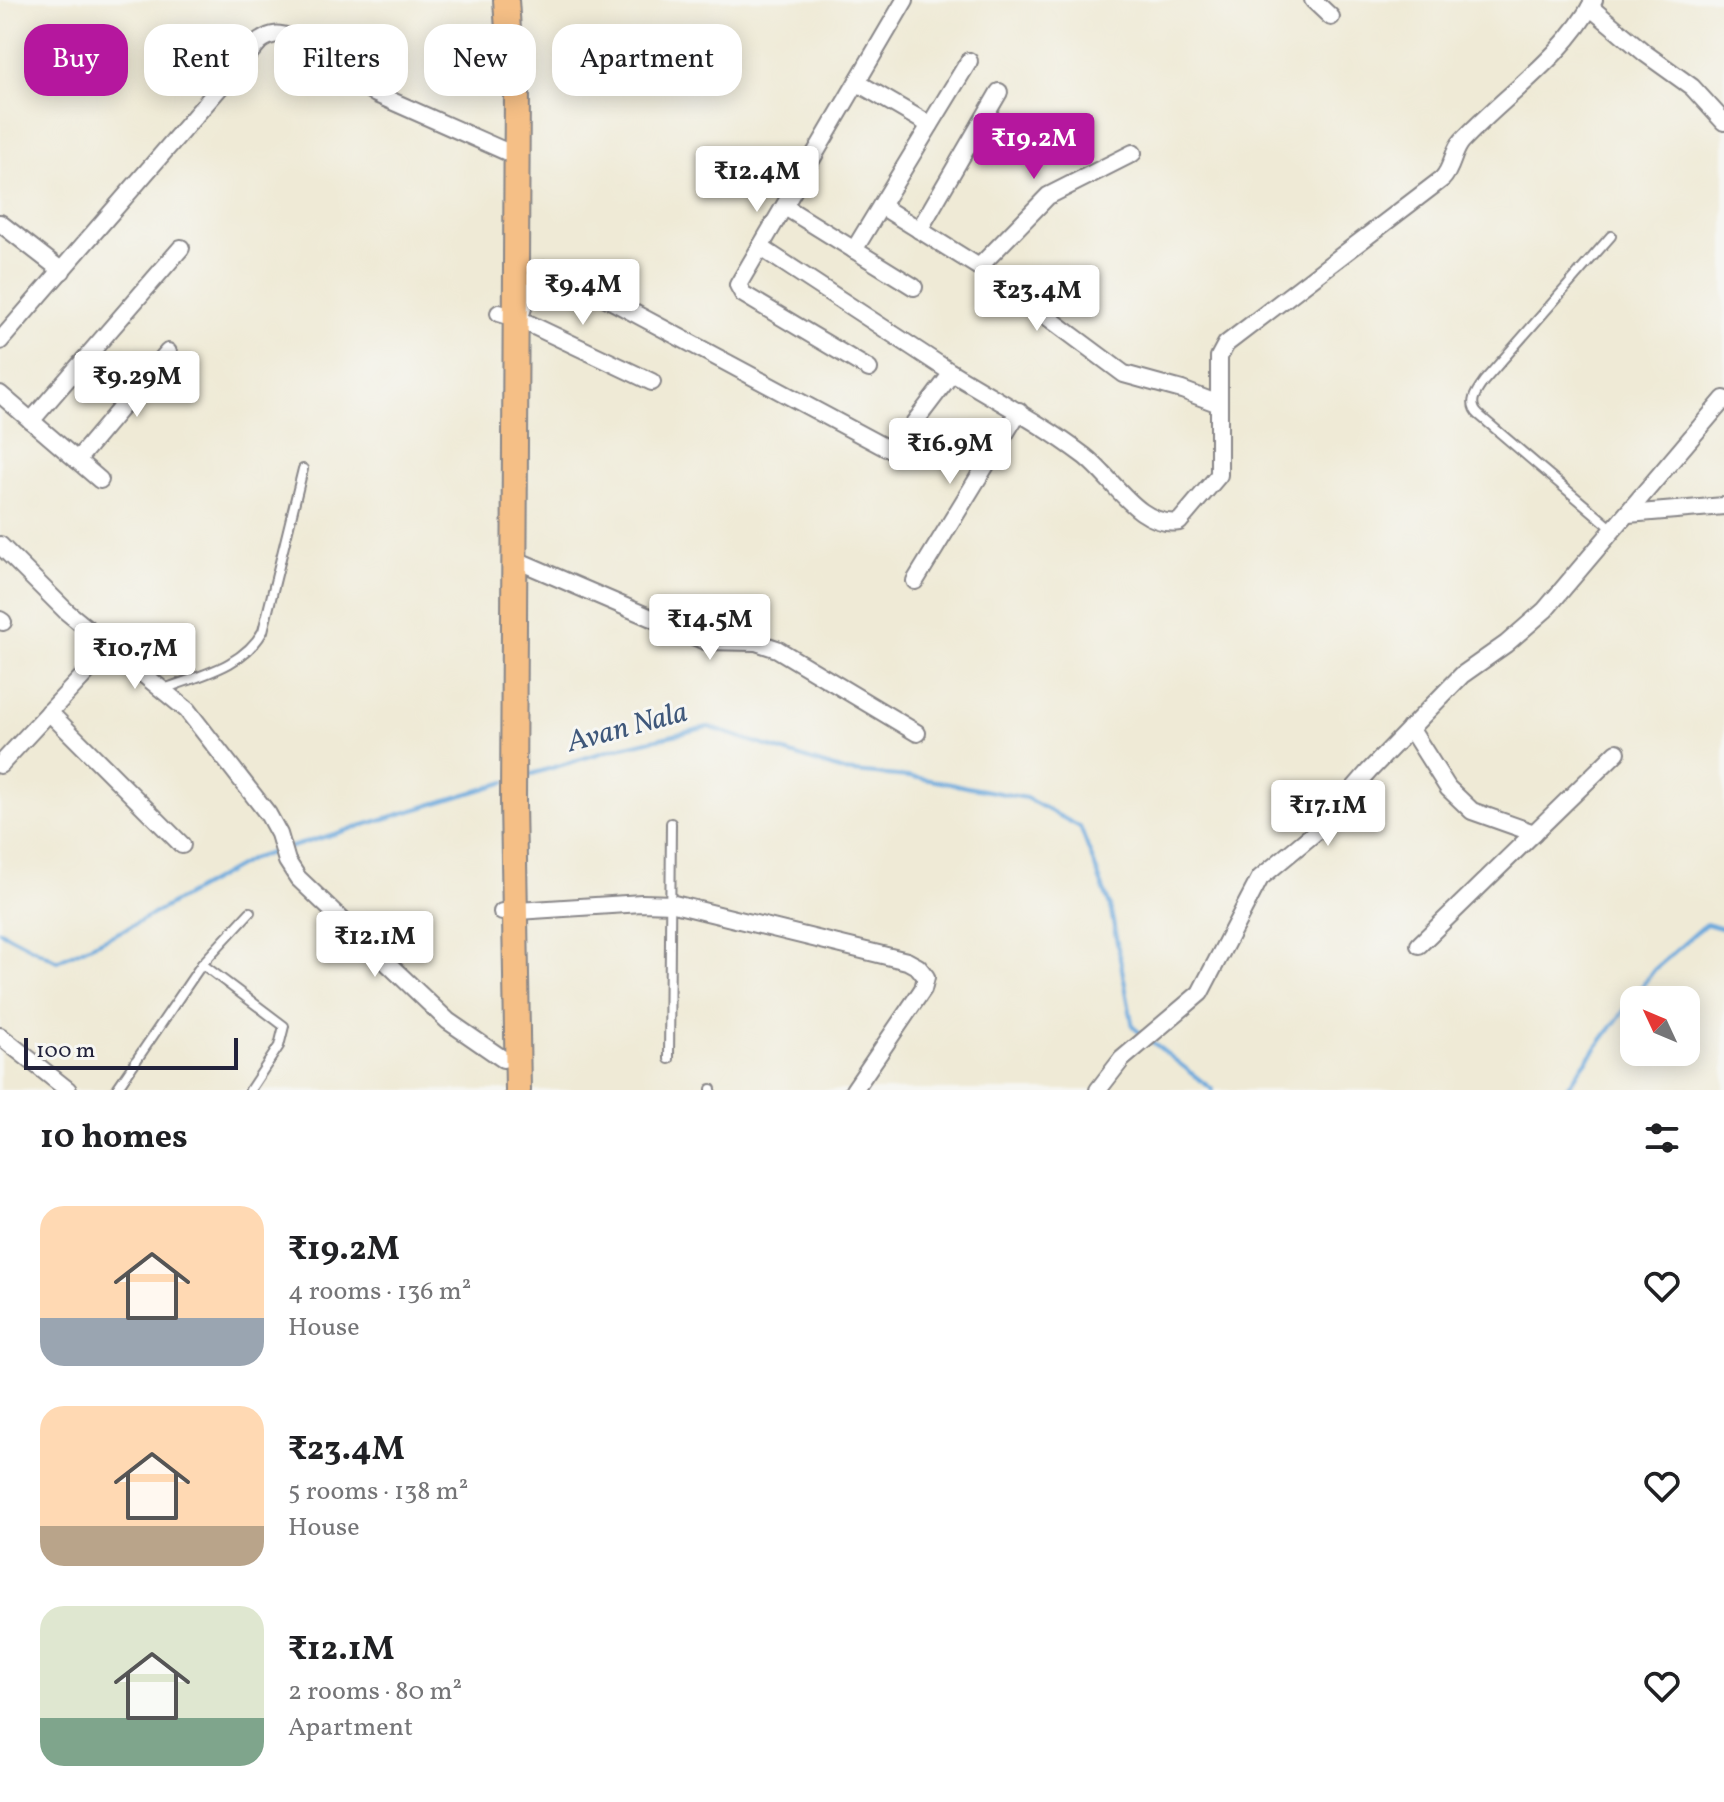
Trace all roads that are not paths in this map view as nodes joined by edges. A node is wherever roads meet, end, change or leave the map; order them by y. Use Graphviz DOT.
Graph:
graph roads {
  1 [pos="506,0"];
  2 [pos="905,0"];
  3 [pos="1313,0"];
  4 [pos="1592,3"];
  5 [pos="1331,17"];
  6 [pos="969,61"];
  7 [pos="858,83"];
  8 [pos="999,92"];
  9 [pos="1724,122"];
  10 [pos="930,125"];
  11 [pos="509,153"];
  12 [pos="1133,153"];
  13 [pos="881,206"];
  14 [pos="785,207"];
  15 [pos="0,223"];
  16 [pos="919,230"];
  17 [pos="1611,236"];
  18 [pos="760,247"];
  19 [pos="181,248"];
  20 [pos="854,250"];
  21 [pos="979,267"];
  22 [pos="62,271"];
  23 [pos="914,287"];
  24 [pos="510,317"];
  25 [pos="0,341"];
  26 [pos="168,352"];
  27 [pos="869,369"];
  28 [pos="952,373"];
  29 [pos="652,382"];
  30 [pos="0,394"];
  31 [pos="1724,399"];
  32 [pos="1219,404"];
  33 [pos="1019,411"];
  34 [pos="31,421"];
  35 [pos="77,460"];
  36 [pos="303,469"];
  37 [pos="100,480"];
  38 [pos="1724,506"];
  39 [pos="1628,514"];
  40 [pos="1614,530"];
  41 [pos="0,545"];
  42 [pos="514,559"];
  43 [pos="915,581"];
  44 [pos="111,646"];
  45 [pos="164,689"];
  46 [pos="49,712"];
  47 [pos="1410,728"];
  48 [pos="508,730"];
  49 [pos="917,733"];
  50 [pos="1617,752"];
  51 [pos="0,765"];
  52 [pos="671,823"];
  53 [pos="1534,833"];
  54 [pos="182,845"];
  55 [pos="669,903"];
  56 [pos="510,911"];
  57 [pos="250,912"];
  58 [pos="1419,945"];
  59 [pos="202,964"];
  60 [pos="0,1036"];
  61 [pos="503,1059"];
  62 [pos="669,1059"];
  63 [pos="68,1090"];
  64 [pos="116,1090"];
  65 [pos="250,1090"];
  66 [pos="504,1090"];
  67 [pos="518,1090"];
  68 [pos="854,1090"];
  69 [pos="1098,1090"];
  1 -- 11 [label="main road"];
  2 -- 7 [label="street"];
  3 -- 5 [label="street"];
  4 -- 9 [label="street"];
  4 -- 32 [label="street"];
  6 -- 10 [label="street"];
  7 -- 10 [label="street"];
  7 -- 14 [label="street"];
  8 -- 16 [label="street"];
  10 -- 13 [label="street"];
  11 -- 22 [label="street"];
  11 -- 24 [label="main road"];
  12 -- 21 [label="street"];
  13 -- 16 [label="street"];
  13 -- 20 [label="street"];
  14 -- 18 [label="street"];
  14 -- 20 [label="street"];
  15 -- 22 [label="street"];
  16 -- 21 [label="street"];
  17 -- 40 [label="lane"];
  18 -- 27 [label="street"];
  18 -- 28 [label="street"];
  19 -- 34 [label="street"];
  20 -- 23 [label="street"];
  21 -- 32 [label="street"];
  22 -- 25 [label="street"];
  24 -- 28 [label="street"];
  24 -- 29 [label="street"];
  24 -- 42 [label="main road"];
  24 -- 48 [label="main road"];
  26 -- 35 [label="street"];
  28 -- 33 [label="street"];
  30 -- 34 [label="street"];
  31 -- 39 [label="street"];
  32 -- 33 [label="street"];
  33 -- 43 [label="street"];
  34 -- 35 [label="street"];
  35 -- 37 [label="street"];
  36 -- 45 [label="lane"];
  38 -- 39 [label="street"];
  39 -- 40 [label="street"];
  40 -- 47 [label="street"];
  41 -- 44 [label="street"];
  42 -- 48 [label="main road"];
  42 -- 49 [label="street"];
  44 -- 45 [label="street"];
  44 -- 46 [label="street"];
  45 -- 61 [label="street"];
  46 -- 51 [label="street"];
  46 -- 54 [label="street"];
  47 -- 53 [label="street"];
  47 -- 69 [label="street"];
  48 -- 56 [label="main road"];
  50 -- 53 [label="street"];
  52 -- 55 [label="lane"];
  53 -- 58 [label="street"];
  55 -- 56 [label="street"];
  55 -- 62 [label="lane"];
  55 -- 68 [label="street"];
  56 -- 61 [label="main road"];
  56 -- 67 [label="main road"];
  57 -- 59 [label="lane"];
  59 -- 64 [label="lane"];
  59 -- 65 [label="lane"];
  60 -- 63 [label="street"];
  61 -- 66 [label="main road"];
}
